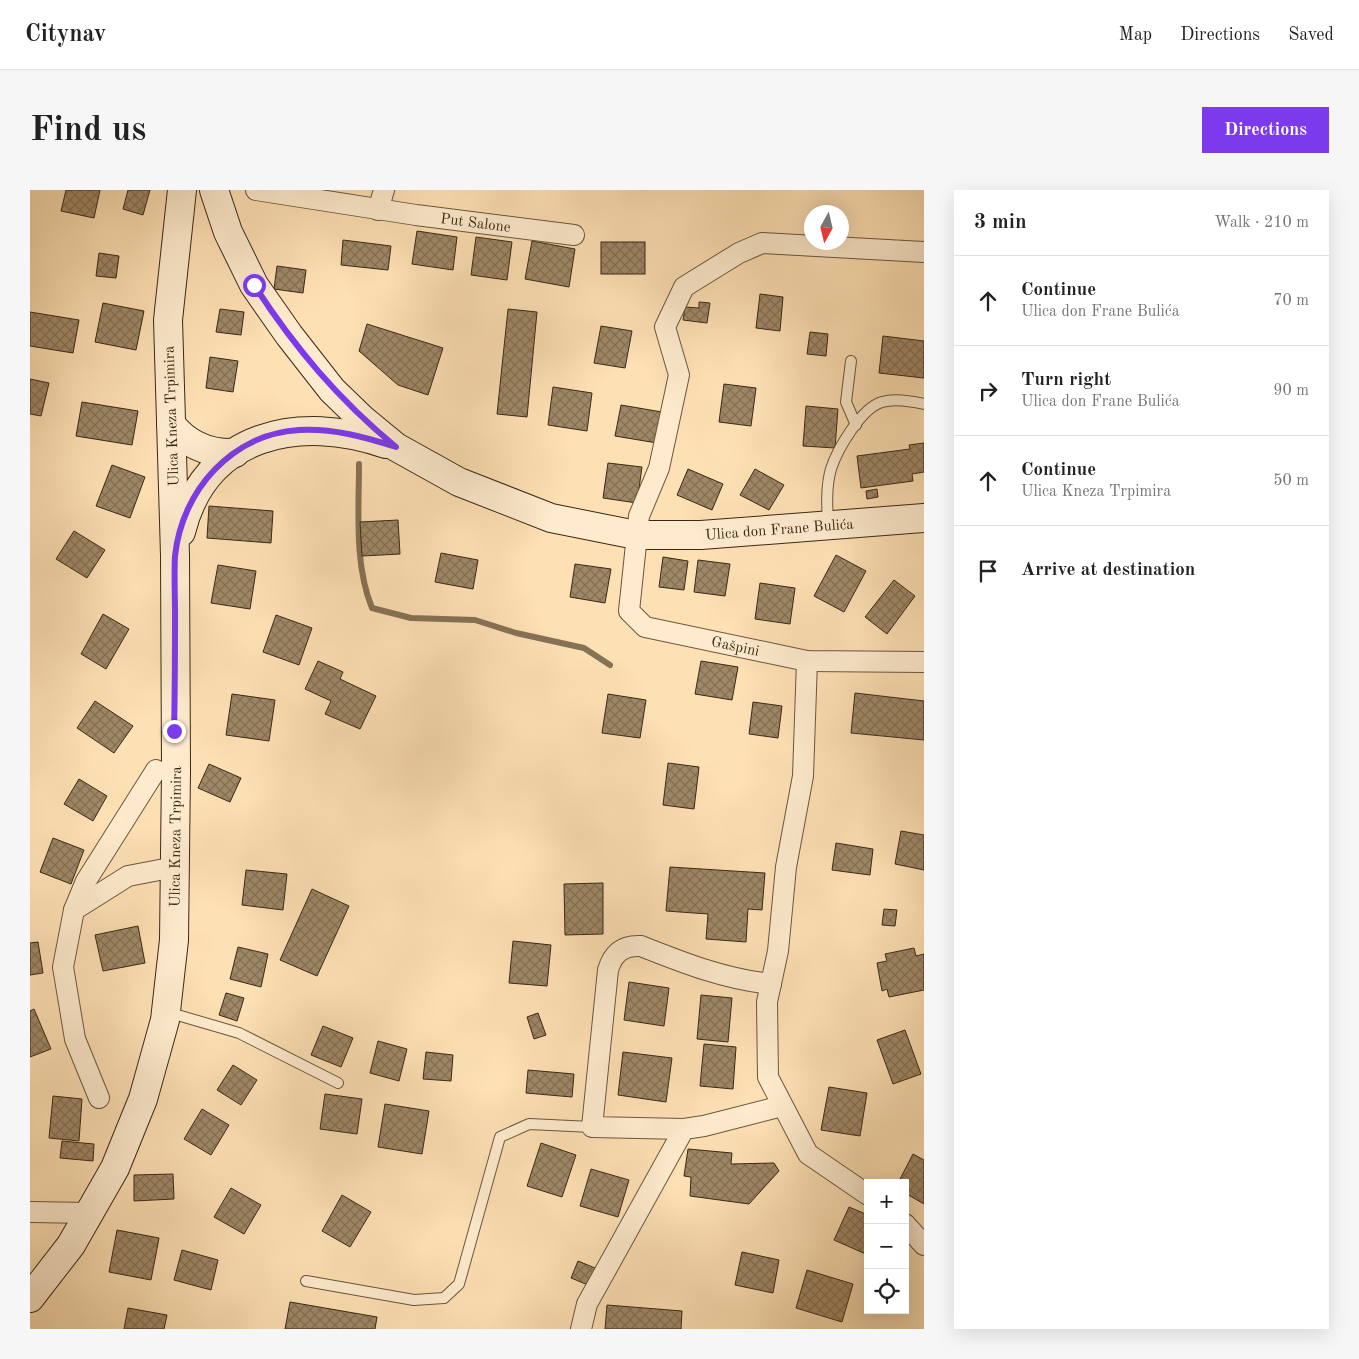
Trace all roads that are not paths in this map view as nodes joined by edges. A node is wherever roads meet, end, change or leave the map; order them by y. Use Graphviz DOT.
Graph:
graph roads {
  1 [pos="182,190"];
  2 [pos="215,190"];
  3 [pos="256,190"];
  4 [pos="384,190"];
  5 [pos="378,210"];
  6 [pos="574,235"];
  7 [pos="924,252"];
  8 [pos="851,361"];
  9 [pos="924,404"];
  10 [pos="171,424"];
  11 [pos="856,425"];
  12 [pos="396,447"];
  13 [pos="235,453"];
  14 [pos="924,518"];
  15 [pos="828,527"];
  16 [pos="636,535"];
  17 [pos="175,556"];
  18 [pos="807,661"];
  19 [pos="924,662"];
  20 [pos="156,770"];
  21 [pos="175,867"];
  22 [pos="74,910"];
  23 [pos="771,984"];
  24 [pos="166,1012"];
  25 [pos="338,1082"];
  26 [pos="98,1098"];
  27 [pos="782,1106"];
  28 [pos="592,1127"];
  29 [pos="684,1129"];
  30 [pos="864,1192"];
  31 [pos="30,1212"];
  32 [pos="89,1213"];
  33 [pos="909,1228"];
  34 [pos="924,1245"];
  35 [pos="306,1281"];
  36 [pos="30,1298"];
  37 [pos="581,1329"];
  1 -- 10 [label="main road, Ulica Kneza Trpimira"];
  2 -- 12 [label="main road, Ulica don Frane Bulića"];
  3 -- 5 [label="street, Put Salone"];
  4 -- 5 [label="street"];
  5 -- 6 [label="street, Put Salone"];
  7 -- 16 [label="street"];
  8 -- 11 [label="lane"];
  9 -- 11 [label="lane"];
  10 -- 13 [label="main road"];
  10 -- 17 [label="main road, Ulica Kneza Trpimira"];
  11 -- 15 [label="lane"];
  12 -- 13 [label="main road, Ulica don Frane Bulića"];
  12 -- 16 [label="main road, Ulica don Frane Bulića"];
  13 -- 17 [label="main road, Ulica don Frane Bulića"];
  14 -- 15 [label="main road, Ulica don Frane Bulića"];
  15 -- 16 [label="main road, Ulica don Frane Bulića"];
  16 -- 18 [label="street, Gašpini"];
  17 -- 21 [label="main road, Ulica Kneza Trpimira"];
  18 -- 19 [label="street, Gašpini"];
  18 -- 23 [label="street"];
  20 -- 22 [label="street"];
  21 -- 22 [label="street"];
  21 -- 24 [label="main road, Ulica Kneza Trpimira"];
  22 -- 26 [label="street"];
  23 -- 27 [label="street"];
  23 -- 28 [label="street"];
  24 -- 25 [label="lane"];
  24 -- 32 [label="main road, Ulica Kneza Trpimira"];
  27 -- 29 [label="street"];
  27 -- 30 [label="street"];
  28 -- 29 [label="street"];
  28 -- 35 [label="lane"];
  29 -- 37 [label="street"];
  31 -- 32 [label="street"];
  32 -- 36 [label="main road, Ulica Kneza Trpimira"];
  33 -- 34 [label="street"];
}
